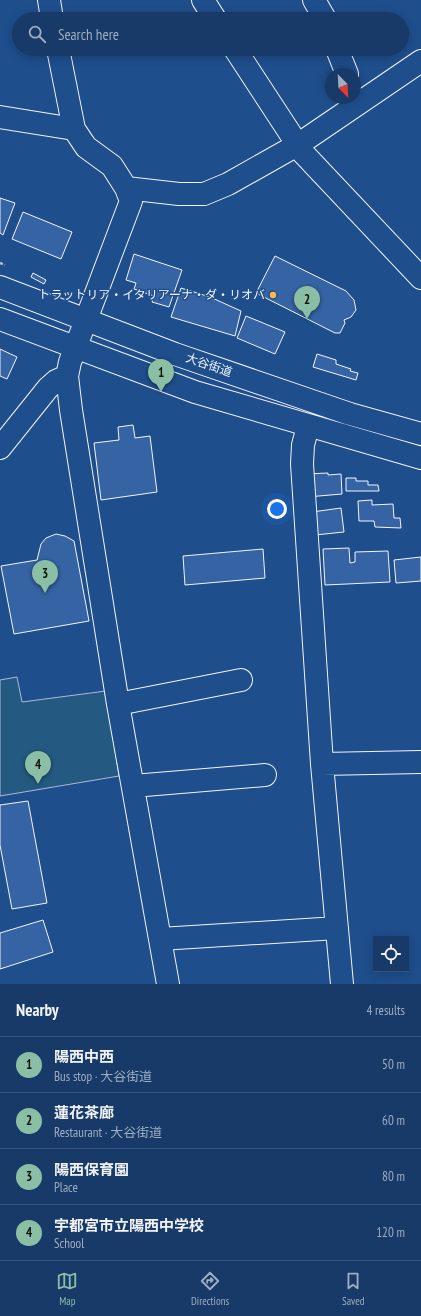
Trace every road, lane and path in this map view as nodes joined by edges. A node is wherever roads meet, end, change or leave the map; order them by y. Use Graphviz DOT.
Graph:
graph roads {
  1 [pos="49,0"];
  2 [pos="203,0"];
  3 [pos="314,0"];
  4 [pos="51,12"];
  5 [pos="211,12"];
  6 [pos="321,12"];
  7 [pos="59,56"];
  8 [pos="240,56"];
  9 [pos="340,56"];
  10 [pos="345,68"];
  11 [pos="418,69"];
  12 [pos="361,96"];
  13 [pos="349,104"];
  14 [pos="0,117"];
  15 [pos="74,129"];
  16 [pos="299,144"];
  17 [pos="126,188"];
  18 [pos="421,278"];
  19 [pos="0,287"];
  20 [pos="0,319"];
  21 [pos="86,320"];
  22 [pos="75,348"];
  23 [pos="67,376"];
  24 [pos="308,426"];
  25 [pos="421,434"];
  26 [pos="0,448"];
  27 [pos="421,458"];
  28 [pos="241,680"];
  29 [pos="118,704"];
  30 [pos="421,762"];
  31 [pos="322,764"];
  32 [pos="265,776"];
  33 [pos="133,786"];
  34 [pos="337,928"];
  35 [pos="160,939"];
  36 [pos="168,984"];
  37 [pos="342,984"];
  1 -- 4 [label="street"];
  2 -- 5 [label="street"];
  3 -- 6 [label="street"];
  7 -- 15 [label="street"];
  8 -- 16 [label="street"];
  9 -- 10 [label="street"];
  11 -- 12 [label="street"];
  13 -- 16 [label="street"];
  14 -- 15 [label="street"];
  15 -- 17 [label="street"];
  16 -- 17 [label="street"];
  16 -- 18 [label="street"];
  17 -- 21 [label="street"];
  19 -- 21 [label="street, 大谷街道"];
  20 -- 22 [label="street"];
  21 -- 22 [label="street"];
  21 -- 25 [label="street, 大谷街道"];
  22 -- 23 [label="street"];
  22 -- 24 [label="street"];
  23 -- 26 [label="street"];
  23 -- 29 [label="street"];
  24 -- 27 [label="street"];
  24 -- 31 [label="street"];
  28 -- 29 [label="street"];
  29 -- 33 [label="street"];
  30 -- 31 [label="street"];
  31 -- 34 [label="street"];
  32 -- 33 [label="street"];
  33 -- 35 [label="street"];
  34 -- 35 [label="street"];
  34 -- 37 [label="street"];
  35 -- 36 [label="street"];
}
